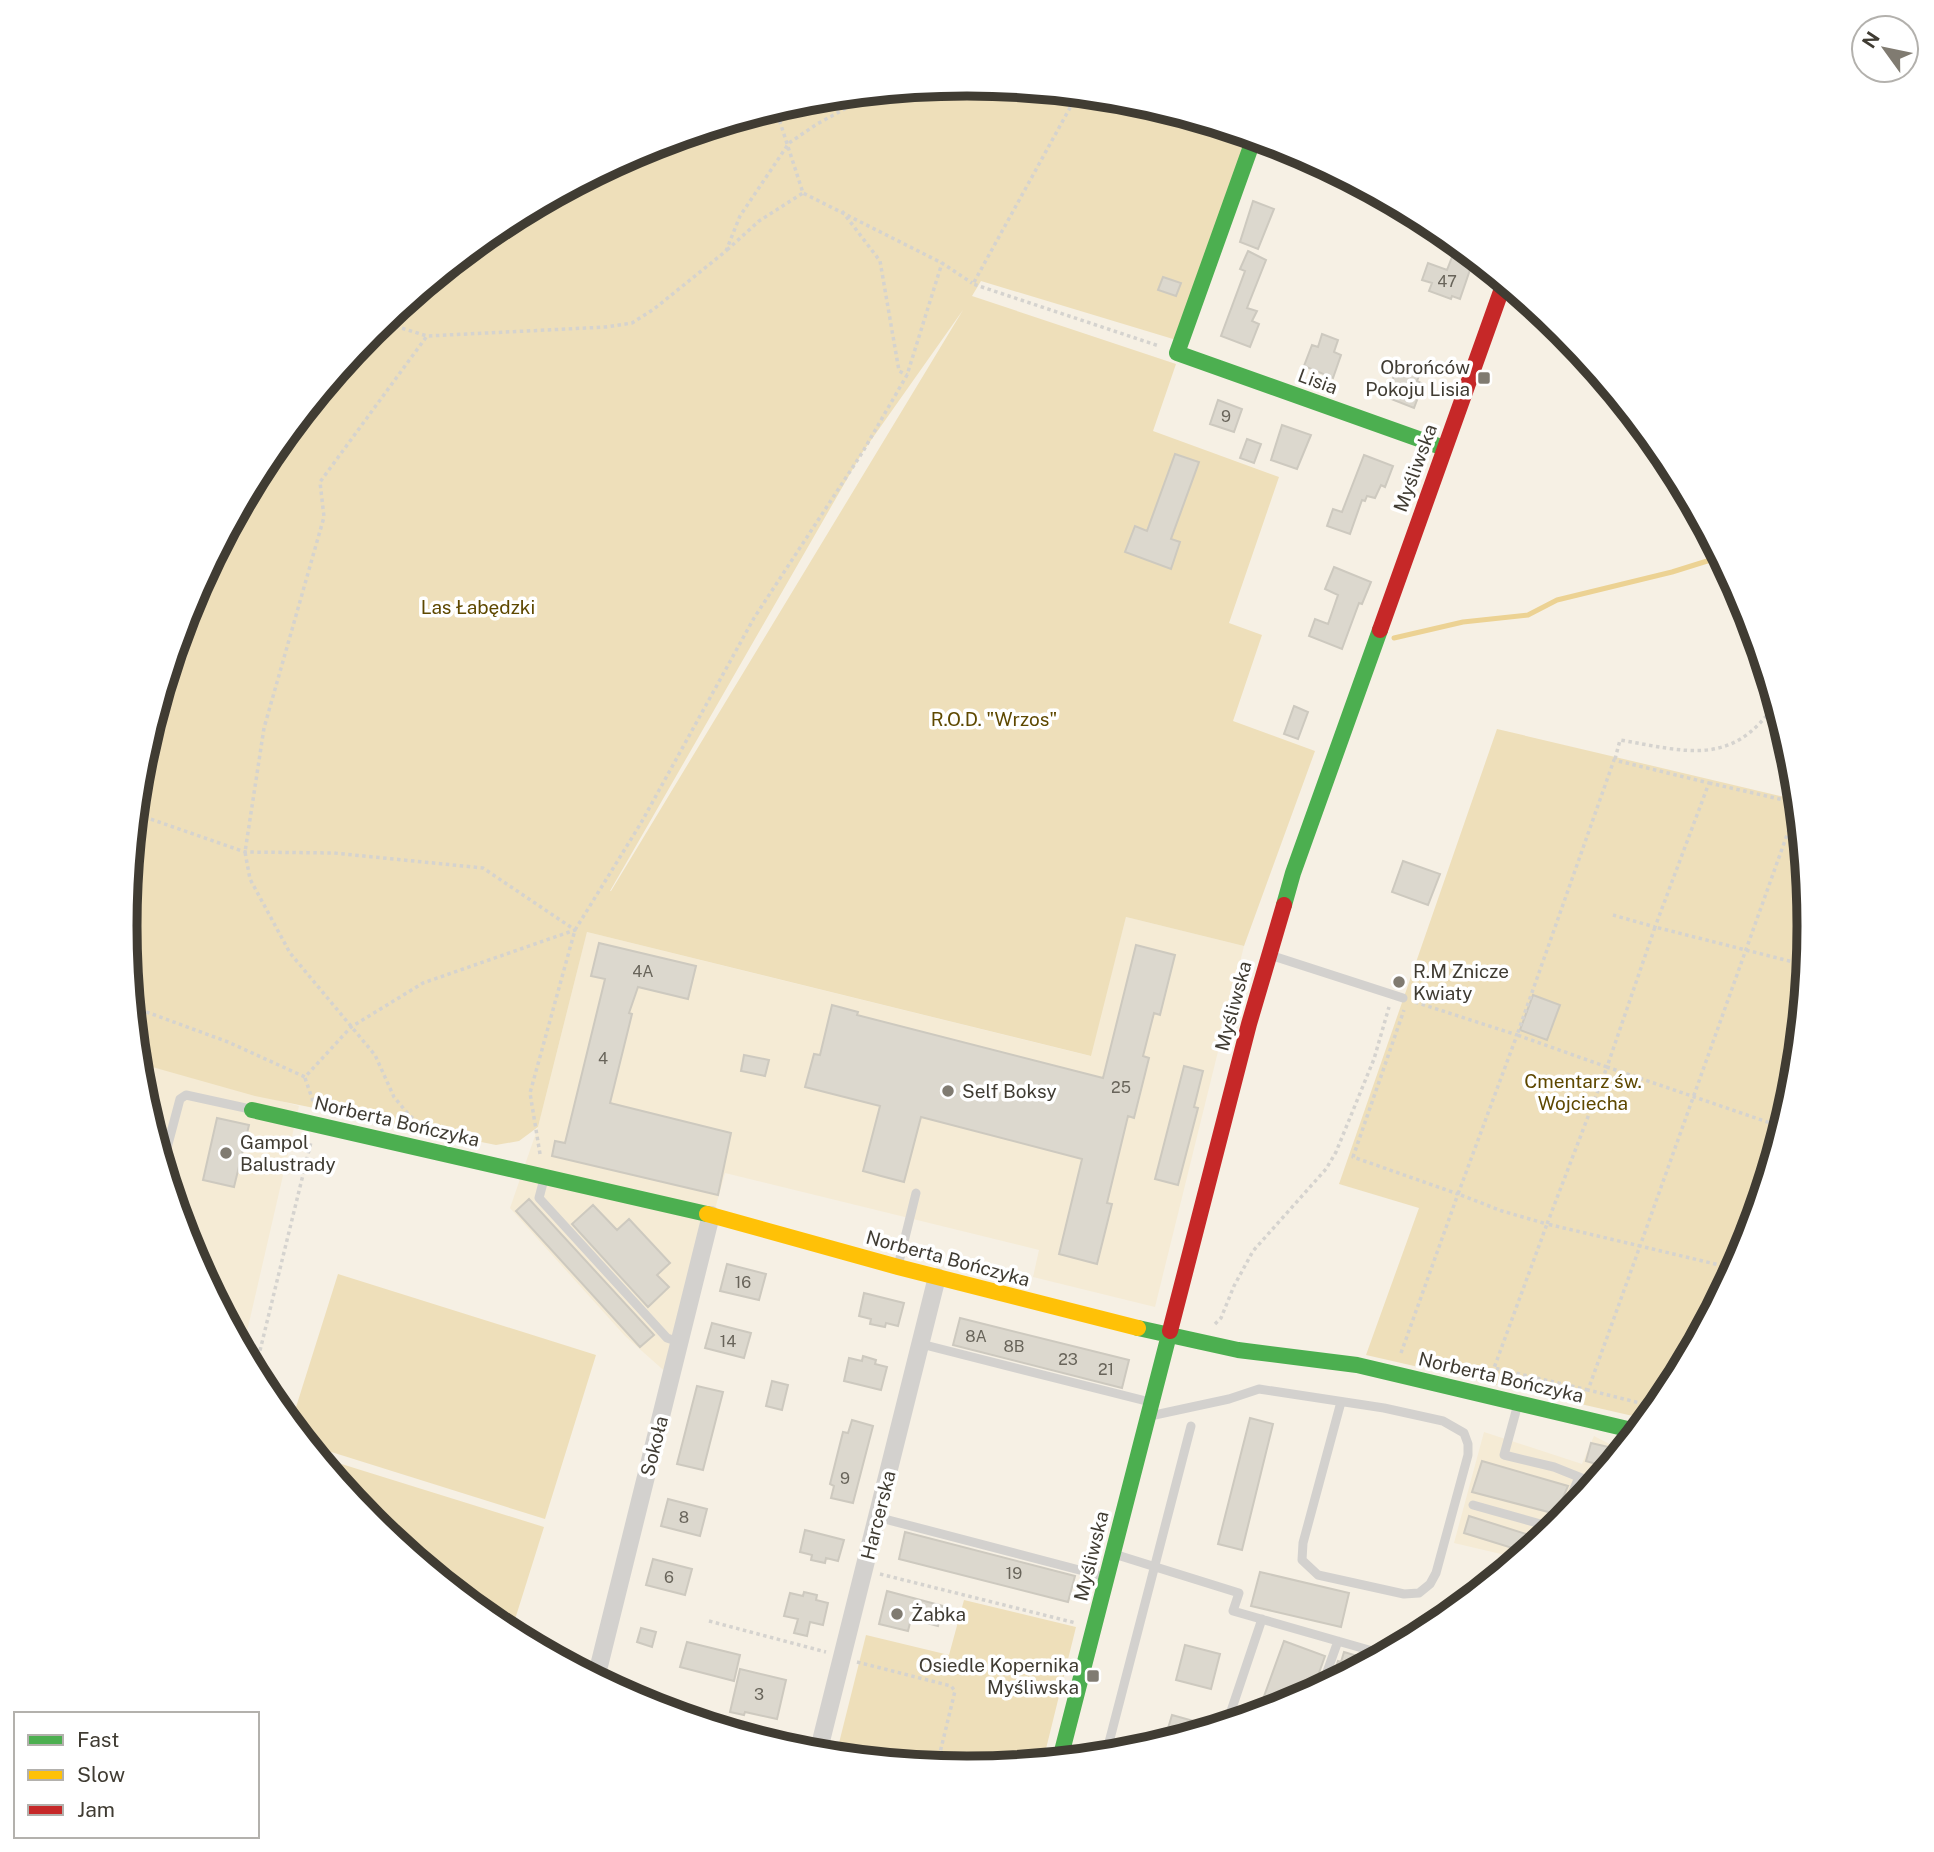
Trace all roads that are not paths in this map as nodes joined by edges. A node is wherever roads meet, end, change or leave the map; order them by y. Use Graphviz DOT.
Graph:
graph roads {
  1 [pos="1251,146"];
  2 [pos="1501,291"];
  3 [pos="1444,449"];
  4 [pos="1268,955"];
  5 [pos="1404,998"];
  6 [pos="252,1110"];
  7 [pos="167,1146"];
  8 [pos="544,1177"];
  9 [pos="916,1193"];
  10 [pos="711,1215"];
  11 [pos="898,1267"];
  12 [pos="937,1278"];
  13 [pos="1170,1336"];
  14 [pos="679,1342"];
  15 [pos="921,1344"];
  16 [pos="1341,1402"];
  17 [pos="1518,1402"];
  18 [pos="1150,1409"];
  19 [pos="1191,1426"];
  20 [pos="1626,1429"];
  21 [pos="1579,1477"];
  22 [pos="1585,1479"];
  23 [pos="1572,1493"];
  24 [pos="1473,1505"];
  25 [pos="877,1517"];
  26 [pos="1542,1524"];
  27 [pos="1112,1554"];
  28 [pos="1155,1565"];
  29 [pos="1107,1577"];
  30 [pos="1262,1619"];
  31 [pos="1338,1641"];
  32 [pos="1371,1651"];
  33 [pos="598,1669"];
  34 [pos="1326,1674"];
  35 [pos="1230,1713"];
  36 [pos="820,1743"];
  37 [pos="1109,1743"];
  38 [pos="1064,1750"];
  1 -- 3 [label="street, Lisia"];
  2 -- 3 [label="street, Myśliwska"];
  3 -- 4 [label="street, Myśliwska"];
  4 -- 5 [label="lane"];
  4 -- 13 [label="street, Myśliwska"];
  6 -- 7 [label="lane"];
  6 -- 8 [label="street, Norberta Bończyka"];
  8 -- 10 [label="street, Norberta Bończyka"];
  8 -- 14 [label="lane"];
  9 -- 11 [label="lane"];
  10 -- 11 [label="street, Norberta Bończyka"];
  10 -- 14 [label="street, Sokoła"];
  11 -- 12 [label="street, Norberta Bończyka"];
  12 -- 13 [label="street, Norberta Bończyka"];
  12 -- 15 [label="street, Harcerska"];
  13 -- 17 [label="street, Norberta Bończyka"];
  13 -- 18 [label="street, Myśliwska"];
  14 -- 33 [label="street, Sokoła"];
  15 -- 18 [label="lane"];
  15 -- 25 [label="street, Harcerska"];
  16 -- 16 [label="lane"];
  16 -- 18 [label="lane"];
  17 -- 20 [label="street, Norberta Bończyka"];
  17 -- 21 [label="lane"];
  18 -- 27 [label="street, Myśliwska"];
  19 -- 28 [label="lane"];
  21 -- 22 [label="lane"];
  21 -- 23 [label="lane"];
  24 -- 26 [label="lane"];
  25 -- 29 [label="lane"];
  25 -- 36 [label="street, Harcerska"];
  27 -- 28 [label="lane"];
  27 -- 29 [label="street, Myśliwska"];
  28 -- 30 [label="lane"];
  28 -- 37 [label="lane"];
  29 -- 38 [label="street, Myśliwska"];
  30 -- 31 [label="lane"];
  30 -- 35 [label="lane"];
  31 -- 32 [label="lane"];
  31 -- 34 [label="lane"];
}
